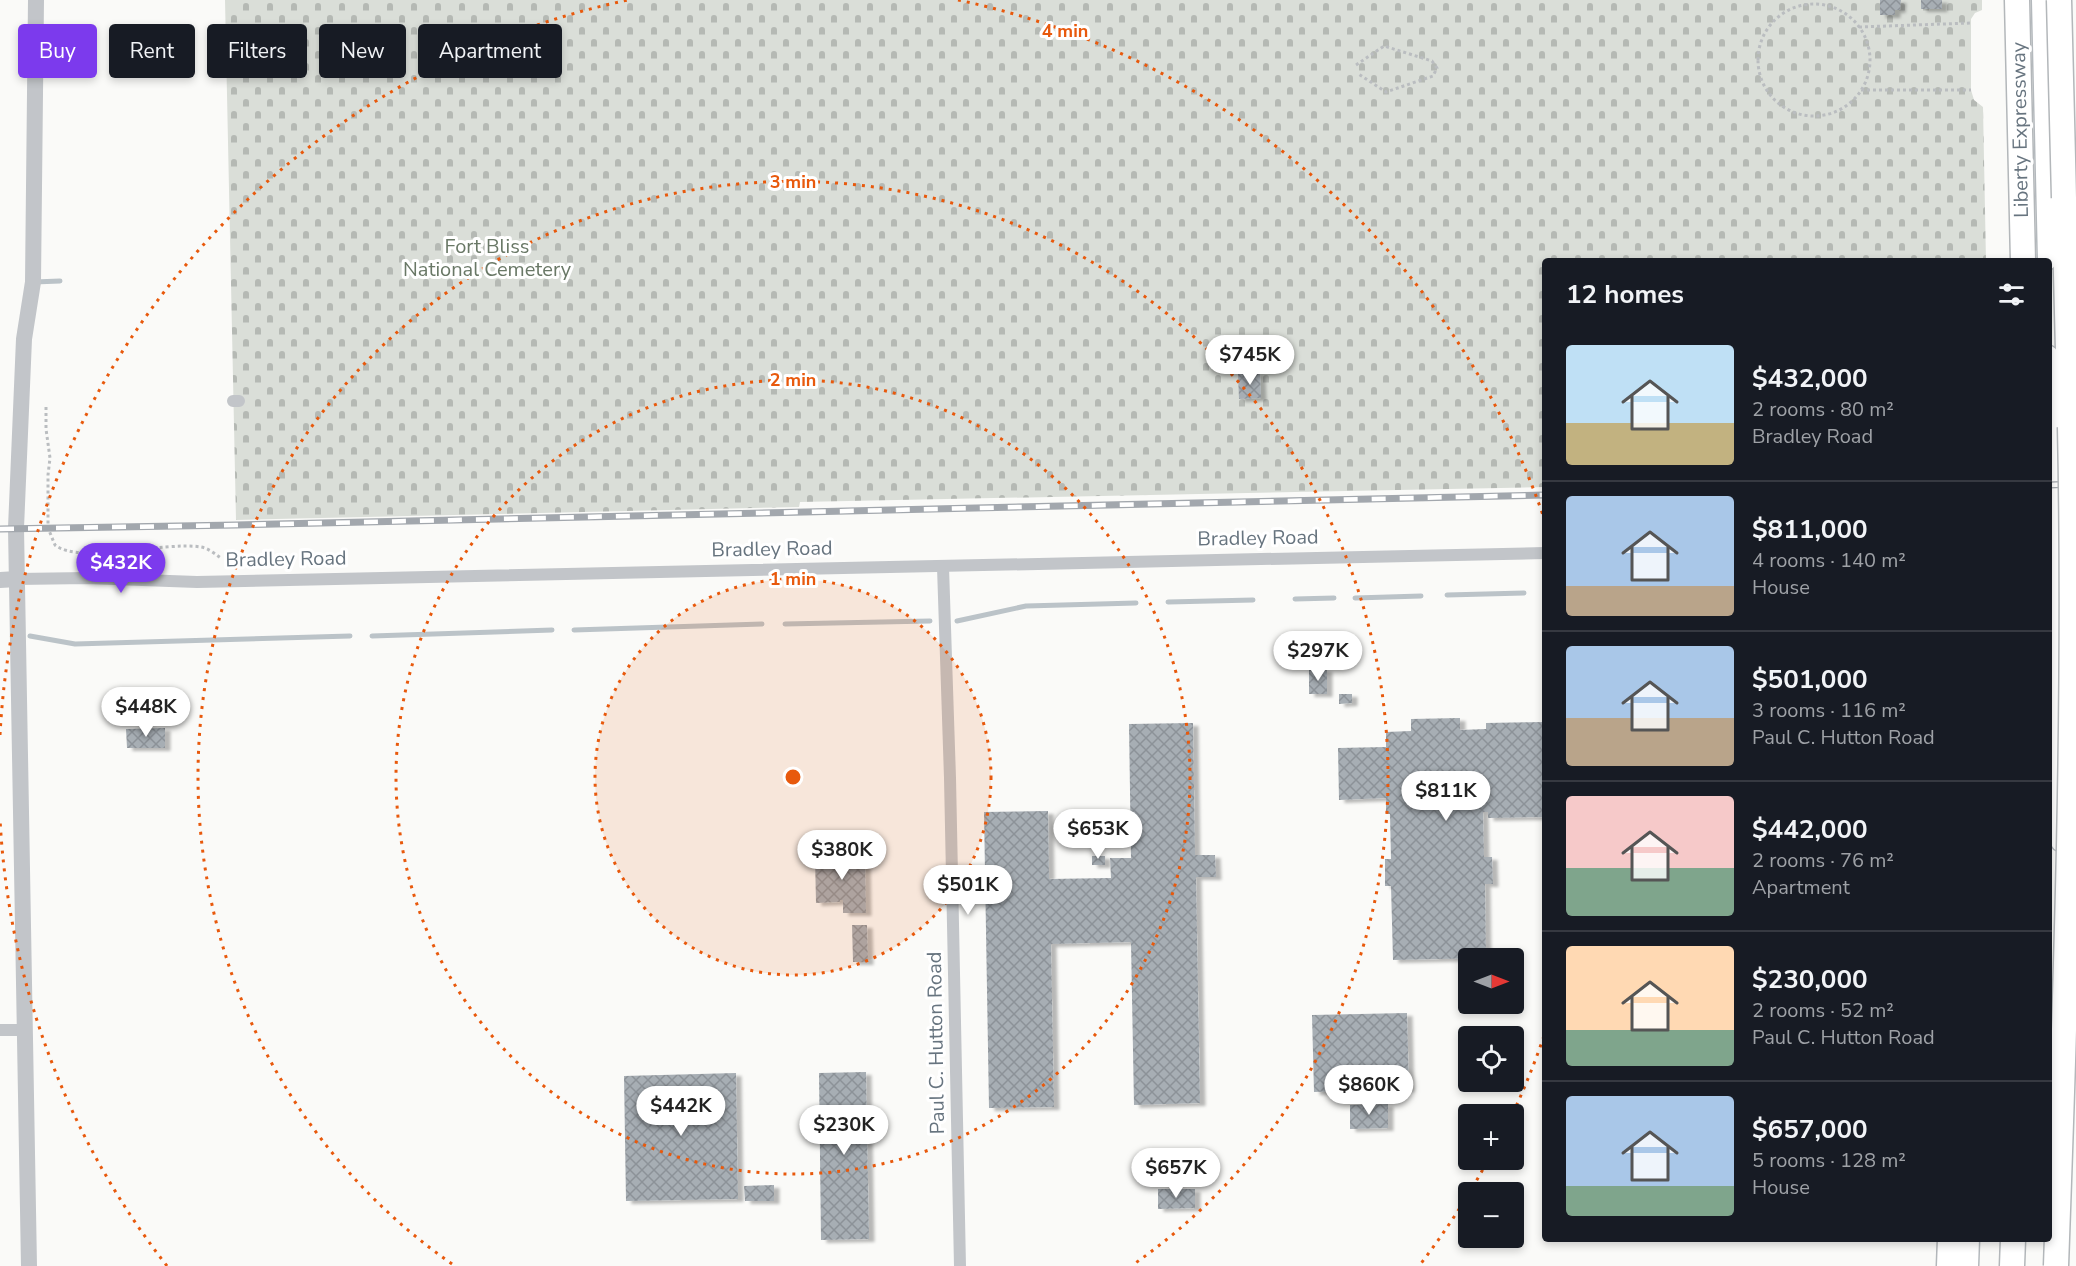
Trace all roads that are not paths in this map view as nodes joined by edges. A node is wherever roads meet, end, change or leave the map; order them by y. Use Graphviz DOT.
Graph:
graph roads {
  1 [pos="36,0"];
  2 [pos="2017,0"];
  3 [pos="2041,0"];
  4 [pos="2059,0"];
  5 [pos="2023,258"];
  6 [pos="2047,258"];
  7 [pos="2073,438"];
  8 [pos="1542,553"];
  9 [pos="943,567"];
  10 [pos="17,579"];
  11 [pos="0,580"];
  12 [pos="2052,732"];
  13 [pos="2076,977"];
  14 [pos="0,1030"];
  15 [pos="24,1030"];
  16 [pos="1950,1242"];
  17 [pos="1970,1242"];
  18 [pos="2013,1242"];
  19 [pos="29,1266"];
  20 [pos="960,1266"];
  21 [pos="1948,1266"];
  22 [pos="1969,1266"];
  23 [pos="2012,1266"];
  24 [pos="2056,1266"];
  1 -- 10 [label="street"];
  2 -- 5 [label="highway, Liberty Expressway"];
  3 -- 6 [label="main road"];
  4 -- 7 [label="highway, bridge"];
  7 -- 24 [label="highway, bridge"];
  8 -- 9 [label="street, Bradley Road"];
  9 -- 10 [label="street, Bradley Road"];
  9 -- 20 [label="street, Paul C. Hutton Road"];
  10 -- 11 [label="street, Bradley Road"];
  10 -- 15 [label="street"];
  12 -- 13 [label="main road"];
  14 -- 15 [label="street"];
  15 -- 19 [label="street"];
  16 -- 21 [label="highway"];
  17 -- 22 [label="main road"];
  18 -- 23 [label="highway"];
}
